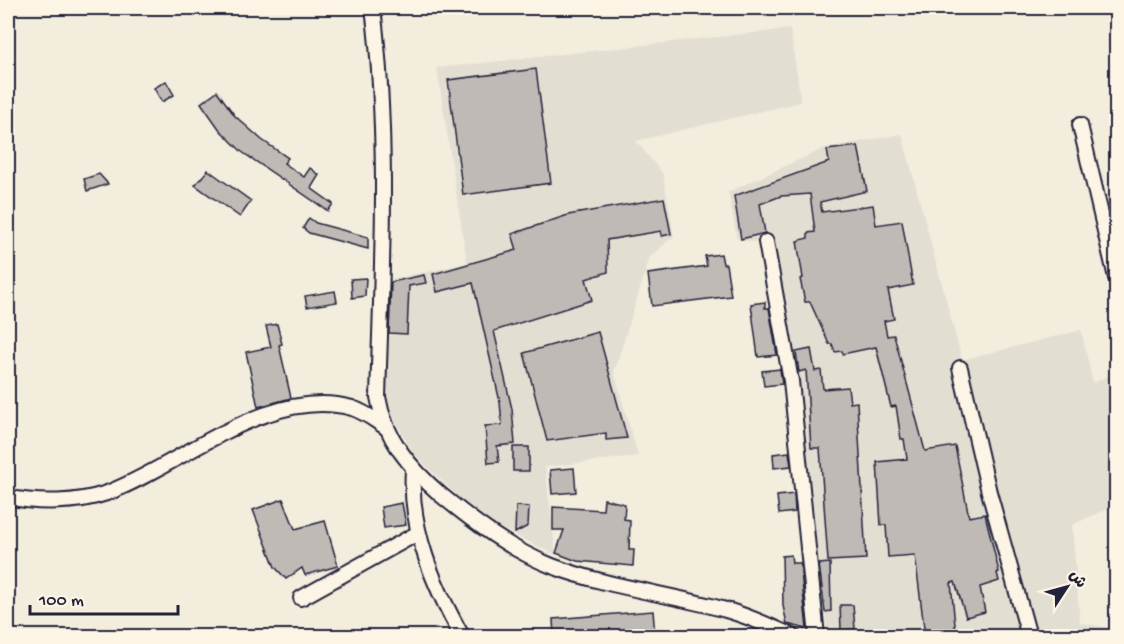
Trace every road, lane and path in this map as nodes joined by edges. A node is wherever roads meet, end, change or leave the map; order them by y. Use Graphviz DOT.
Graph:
graph roads {
  1 [pos="373,8"];
  2 [pos="1080,125"];
  3 [pos="766,242"];
  4 [pos="1116,278"];
  5 [pos="960,368"];
  6 [pos="387,428"];
  7 [pos="413,470"];
  8 [pos="8,497"];
  9 [pos="418,533"];
  10 [pos="301,598"];
  11 [pos="462,636"];
  12 [pos="794,636"];
  13 [pos="817,636"];
  14 [pos="1029,636"];
  1 -- 6 [label="street"];
  2 -- 4 [label="street"];
  3 -- 13 [label="street"];
  5 -- 14 [label="street"];
  6 -- 7 [label="street"];
  6 -- 8 [label="street"];
  7 -- 9 [label="street"];
  7 -- 12 [label="street"];
  9 -- 10 [label="street"];
  9 -- 11 [label="street"];
}
